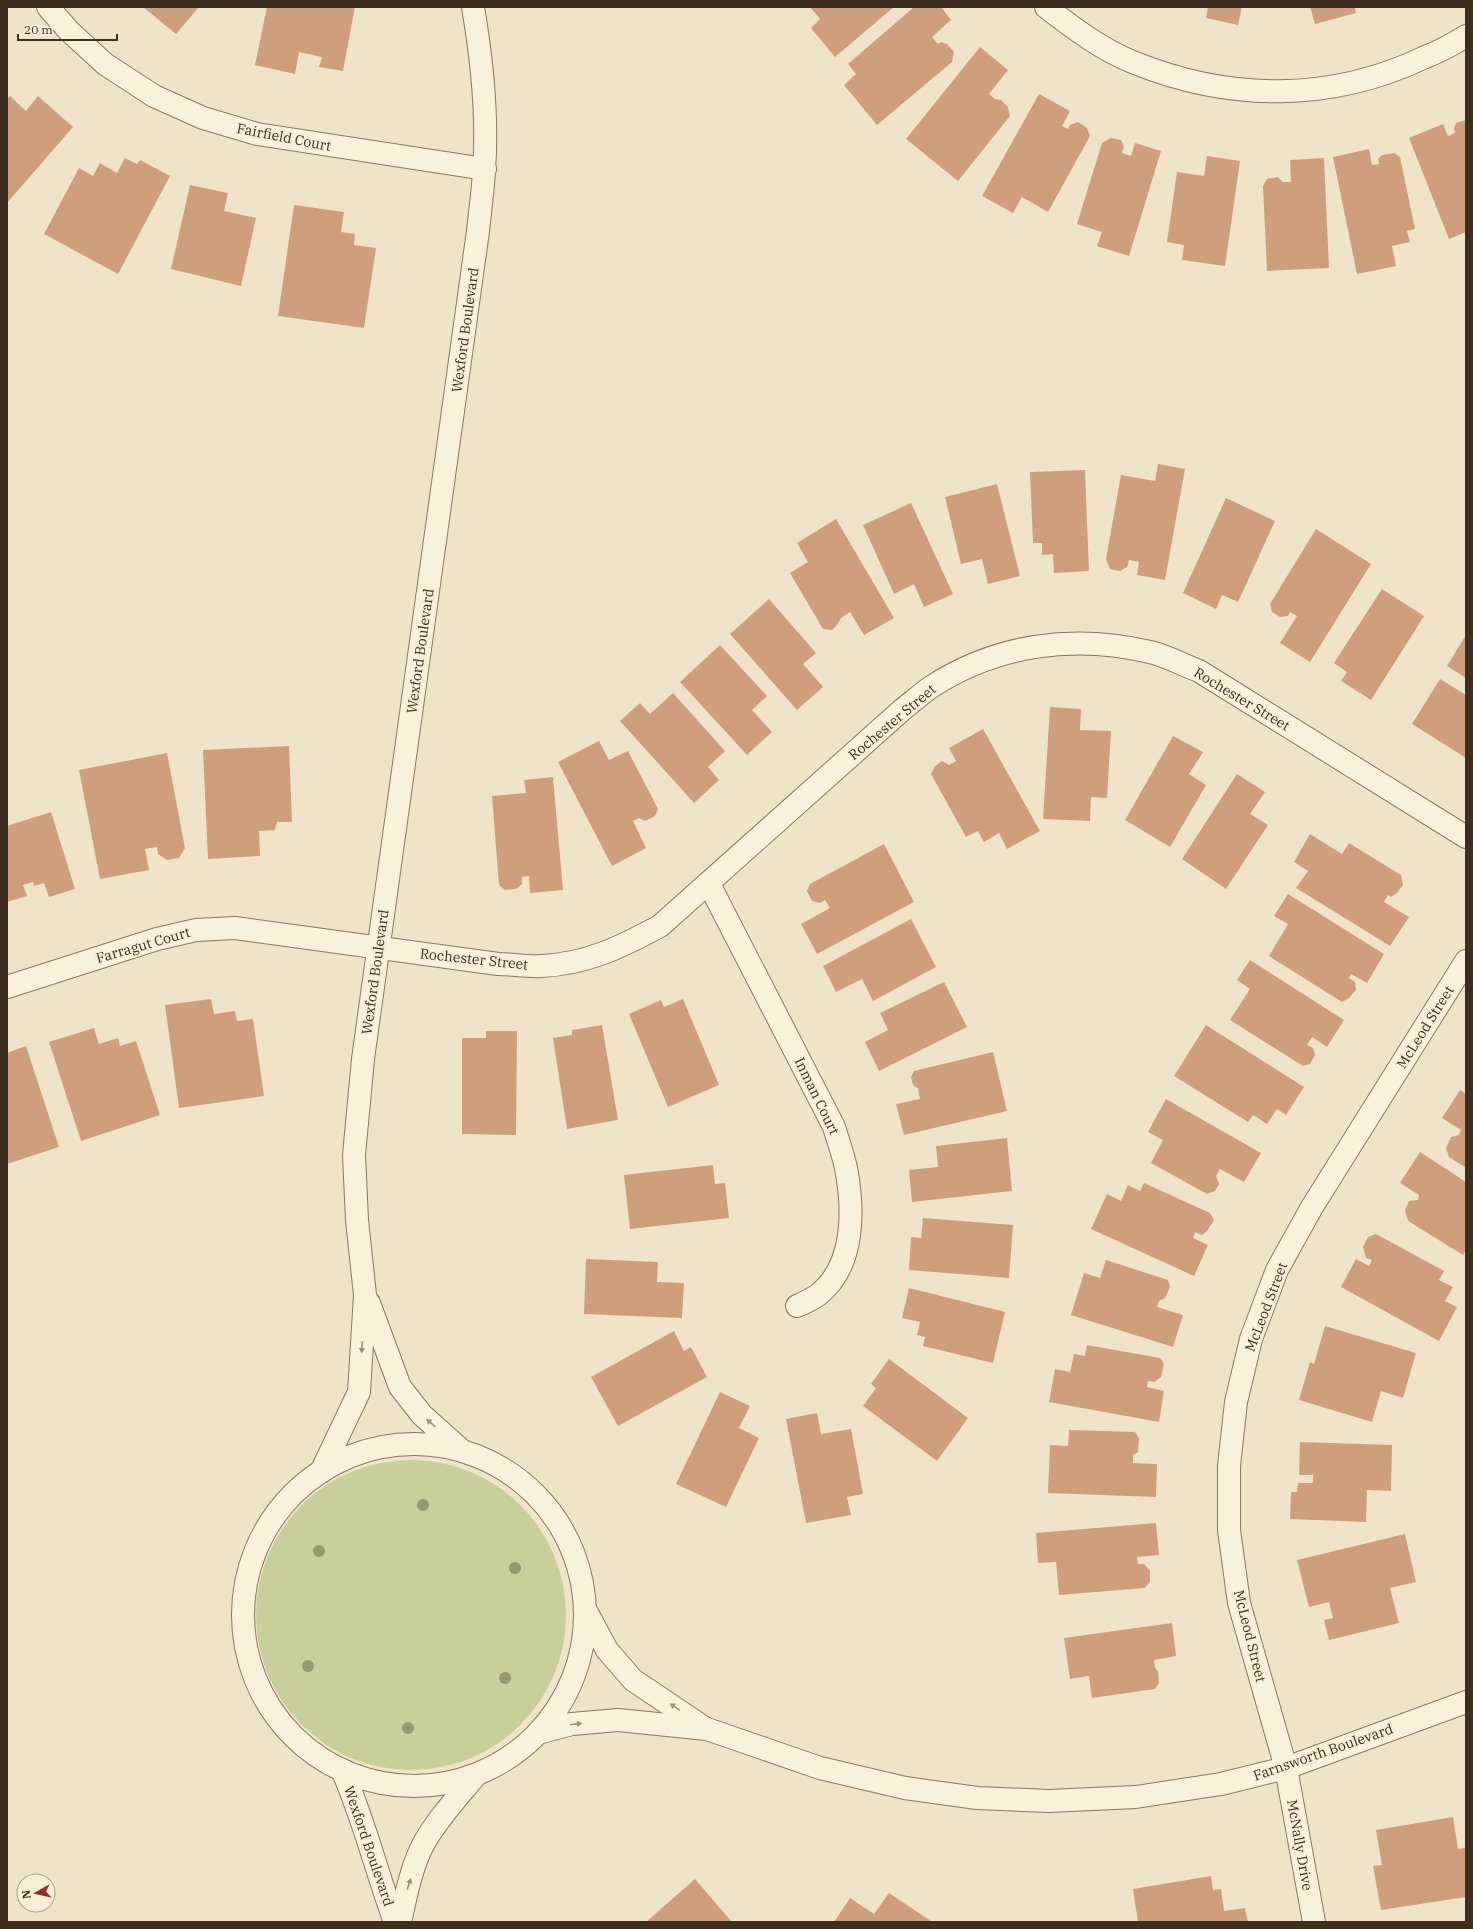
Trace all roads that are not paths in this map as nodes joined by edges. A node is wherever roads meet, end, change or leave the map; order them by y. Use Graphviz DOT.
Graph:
graph roads {
  1 [pos="48,7"];
  2 [pos="473,7"];
  3 [pos="1046,7"];
  4 [pos="1466,36"];
  5 [pos="484,170"];
  6 [pos="1466,837"];
  7 [pos="709,884"];
  8 [pos="379,947"];
  9 [pos="1466,961"];
  10 [pos="7,987"];
  11 [pos="366,1295"];
  12 [pos="797,1306"];
  13 [pos="460,1449"];
  14 [pos="321,1472"];
  15 [pos="584,1607"];
  16 [pos="1466,1702"];
  17 [pos="707,1729"];
  18 [pos="538,1733"];
  19 [pos="1286,1768"];
  20 [pos="342,1770"];
  21 [pos="476,1775"];
  22 [pos="395,1922"];
  23 [pos="400,1922"];
  24 [pos="1314,1922"];
  1 -- 5 [label="street, Fairfield Court"];
  2 -- 5 [label="street, Wexford Boulevard"];
  3 -- 4 [label="street"];
  5 -- 8 [label="street, Wexford Boulevard"];
  6 -- 7 [label="street, Rochester Street"];
  7 -- 8 [label="street, Rochester Street"];
  7 -- 12 [label="street, Inman Court"];
  8 -- 10 [label="street, Farragut Court"];
  8 -- 11 [label="street, Wexford Boulevard"];
  9 -- 19 [label="street, McLeod Street"];
  13 -- 11 [label="street, Wexford Boulevard, one-way"];
  11 -- 14 [label="street, Wexford Boulevard, one-way"];
  13 -- 14 [label="street"];
  13 -- 15 [label="street"];
  14 -- 20 [label="street"];
  17 -- 15 [label="street, Farnsworth Boulevard, one-way"];
  15 -- 18 [label="street"];
  16 -- 19 [label="street, Farnsworth Boulevard"];
  18 -- 17 [label="street, Farnsworth Boulevard, one-way"];
  17 -- 19 [label="street, Farnsworth Boulevard"];
  18 -- 21 [label="street"];
  19 -- 24 [label="street, McNally Drive"];
  20 -- 21 [label="street"];
  20 -- 22 [label="street, Wexford Boulevard"];
  23 -- 21 [label="street, Wexford Boulevard, one-way"];
}
